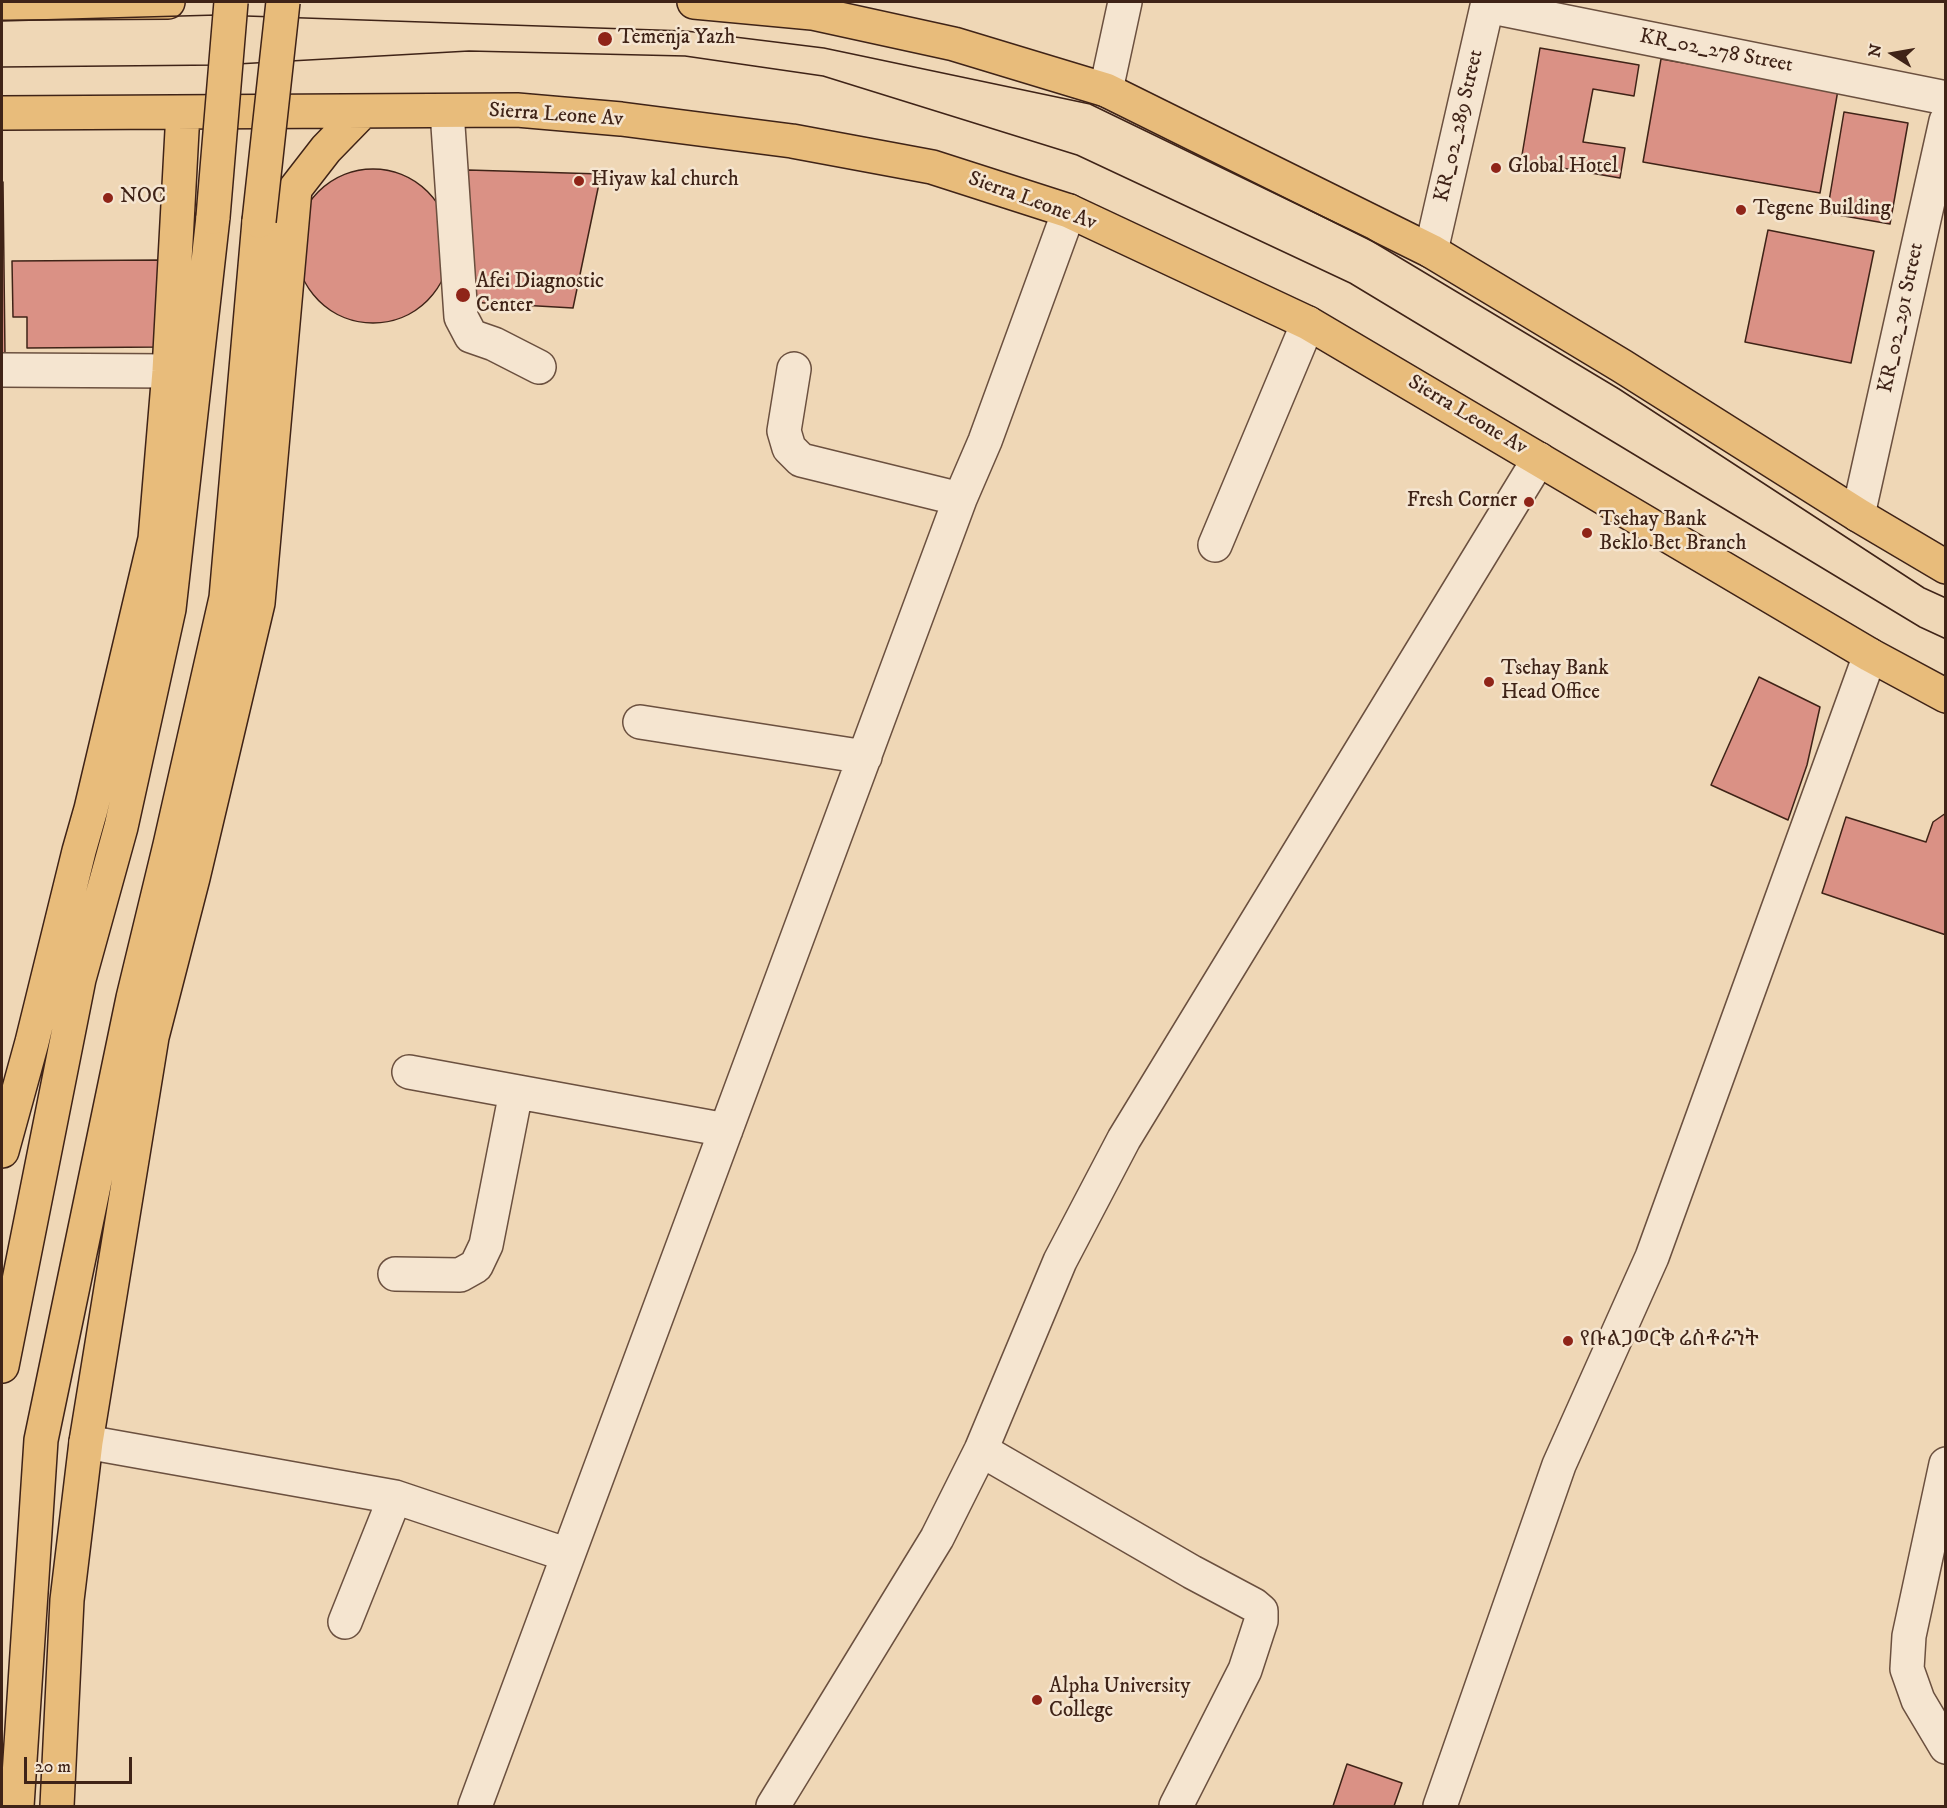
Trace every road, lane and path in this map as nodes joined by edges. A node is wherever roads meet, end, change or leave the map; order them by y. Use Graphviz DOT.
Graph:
graph roads {
  1 [pos="147,2"];
  2 [pos="168,2"];
  3 [pos="231,2"];
  4 [pos="283,2"];
  5 [pos="694,2"];
  6 [pos="1125,2"];
  7 [pos="2,3"];
  8 [pos="1488,4"];
  9 [pos="1106,90"];
  10 [pos="1946,98"];
  11 [pos="363,111"];
  12 [pos="447,111"];
  13 [pos="183,112"];
  14 [pos="2,113"];
  15 [pos="1946,121"];
  16 [pos="1069,211"];
  17 [pos="1431,251"];
  18 [pos="1308,322"];
  19 [pos="539,368"];
  20 [pos="794,369"];
  21 [pos="2,370"];
  22 [pos="169,371"];
  23 [pos="1539,459"];
  24 [pos="960,499"];
  25 [pos="1858,515"];
  26 [pos="1215,546"];
  27 [pos="1946,567"];
  28 [pos="1870,655"];
  29 [pos="1946,696"];
  30 [pos="640,722"];
  31 [pos="865,757"];
  32 [pos="409,1072"];
  33 [pos="516,1092"];
  34 [pos="726,1130"];
  35 [pos="2,1151"];
  36 [pos="395,1274"];
  37 [pos="2,1366"];
  38 [pos="86,1442"];
  39 [pos="981,1450"];
  40 [pos="1946,1464"];
  41 [pos="395,1497"];
  42 [pos="568,1555"];
  43 [pos="345,1622"];
  44 [pos="1946,1747"];
  45 [pos="17,1806"];
  46 [pos="57,1806"];
  47 [pos="475,1806"];
  48 [pos="772,1806"];
  49 [pos="1176,1806"];
  50 [pos="1440,1806"];
  1 -- 2 [label="main road"];
  1 -- 7 [label="main road"];
  3 -- 37 [label="main road, bridge"];
  4 -- 45 [label="main road, bridge"];
  5 -- 9 [label="main road"];
  6 -- 9 [label="street"];
  8 -- 10 [label="street, KR_02_278 Street"];
  8 -- 17 [label="street, KR_02_289 Street"];
  9 -- 17 [label="main road"];
  11 -- 12 [label="main road, Sierra Leone Av"];
  11 -- 13 [label="main road, Sierra Leone Av"];
  11 -- 38 [label="main road"];
  12 -- 16 [label="main road, Sierra Leone Av"];
  12 -- 19 [label="street"];
  13 -- 14 [label="main road, Sierra Leone Av"];
  13 -- 22 [label="main road"];
  15 -- 25 [label="street, KR_02_291 Street"];
  16 -- 18 [label="main road, Sierra Leone Av"];
  16 -- 24 [label="street"];
  17 -- 25 [label="main road"];
  18 -- 23 [label="main road, Sierra Leone Av"];
  18 -- 26 [label="street"];
  20 -- 24 [label="street"];
  21 -- 22 [label="street"];
  22 -- 35 [label="main road"];
  23 -- 28 [label="main road, Sierra Leone Av"];
  23 -- 39 [label="street"];
  24 -- 31 [label="street"];
  25 -- 27 [label="main road"];
  28 -- 29 [label="main road, Sierra Leone Av"];
  28 -- 50 [label="street"];
  30 -- 31 [label="street"];
  31 -- 34 [label="street"];
  32 -- 33 [label="street"];
  33 -- 34 [label="street"];
  33 -- 36 [label="street"];
  34 -- 42 [label="street"];
  38 -- 41 [label="street"];
  38 -- 46 [label="main road"];
  39 -- 48 [label="street"];
  39 -- 49 [label="street"];
  40 -- 44 [label="street"];
  41 -- 42 [label="street"];
  41 -- 43 [label="street"];
  42 -- 47 [label="street"];
}
